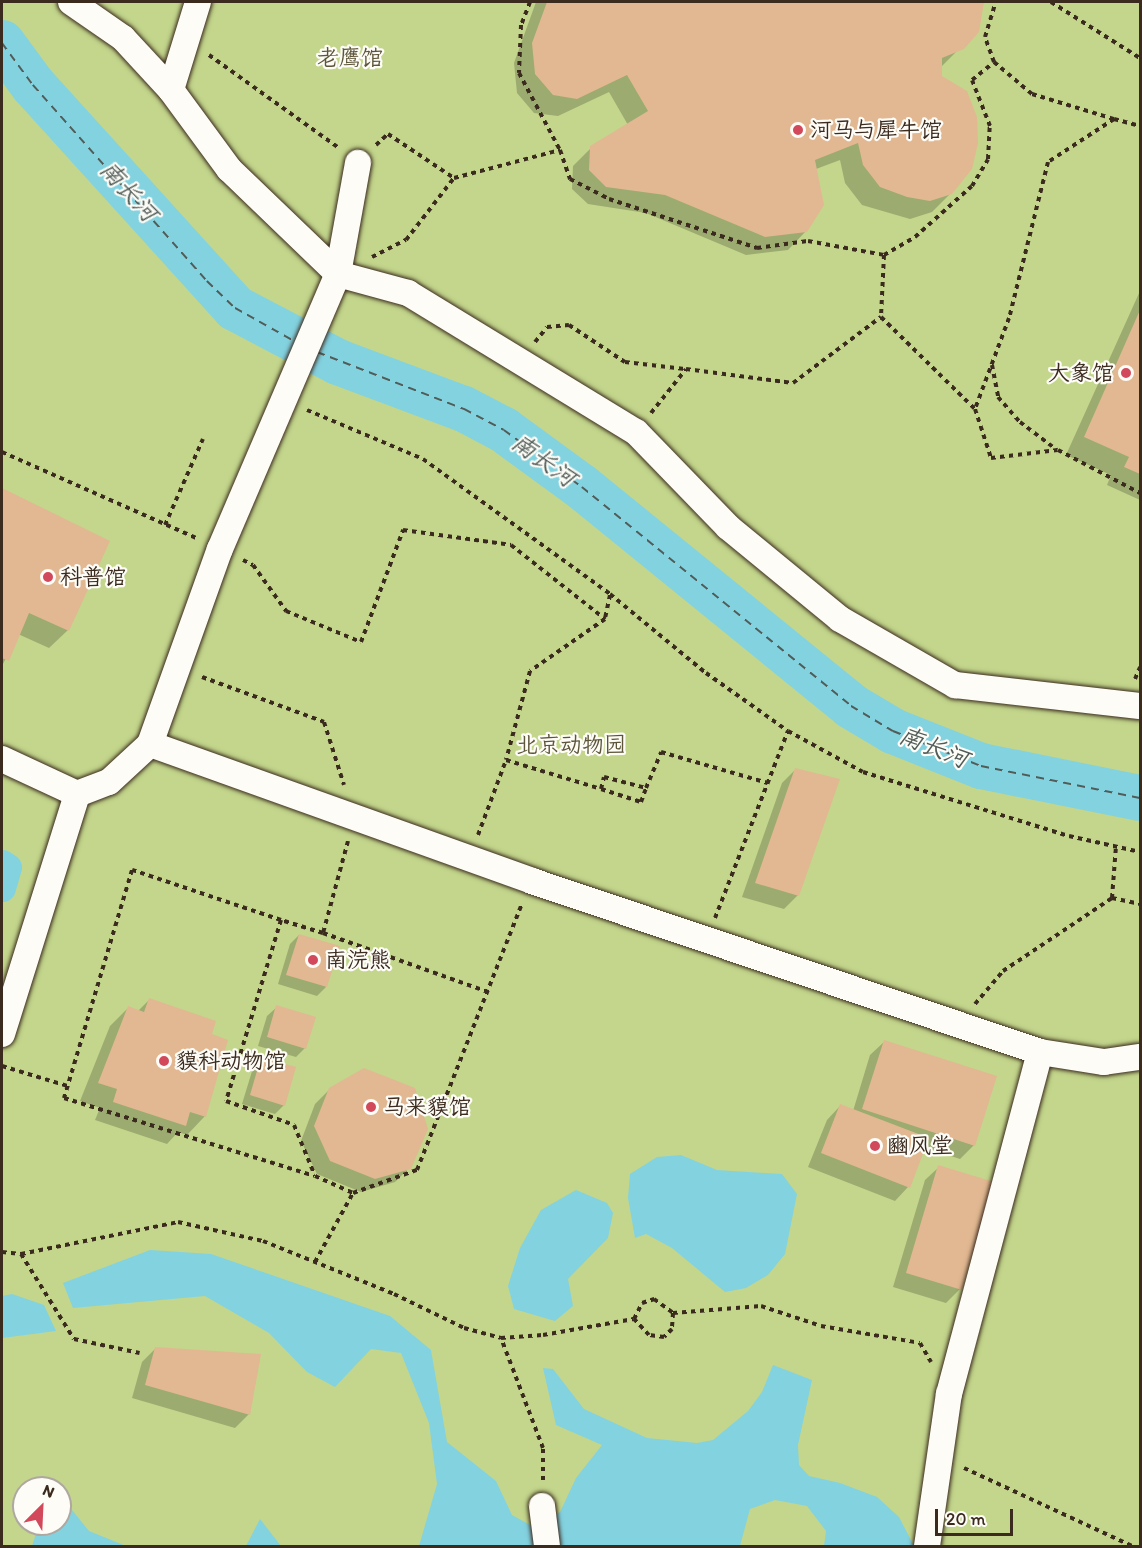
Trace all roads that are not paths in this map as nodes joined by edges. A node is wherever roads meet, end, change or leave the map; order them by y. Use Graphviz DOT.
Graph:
graph roads {
  1 [pos="71,2"];
  2 [pos="198,2"];
  3 [pos="171,90"];
  4 [pos="358,163"];
  5 [pos="338,274"];
  6 [pos="1140,706"];
  7 [pos="150,744"];
  8 [pos="2,759"];
  9 [pos="77,794"];
  10 [pos="2,1034"];
  11 [pos="1040,1052"];
  12 [pos="1140,1057"];
  13 [pos="542,1506"];
  14 [pos="547,1546"];
  15 [pos="927,1546"];
  1 -- 3 [label="street"];
  2 -- 3 [label="street"];
  3 -- 5 [label="street"];
  4 -- 5 [label="street"];
  5 -- 6 [label="street"];
  5 -- 7 [label="street"];
  7 -- 9 [label="street"];
  7 -- 11 [label="street"];
  8 -- 9 [label="street"];
  9 -- 10 [label="street"];
  11 -- 12 [label="street"];
  11 -- 15 [label="street"];
  13 -- 14 [label="street"];
}
